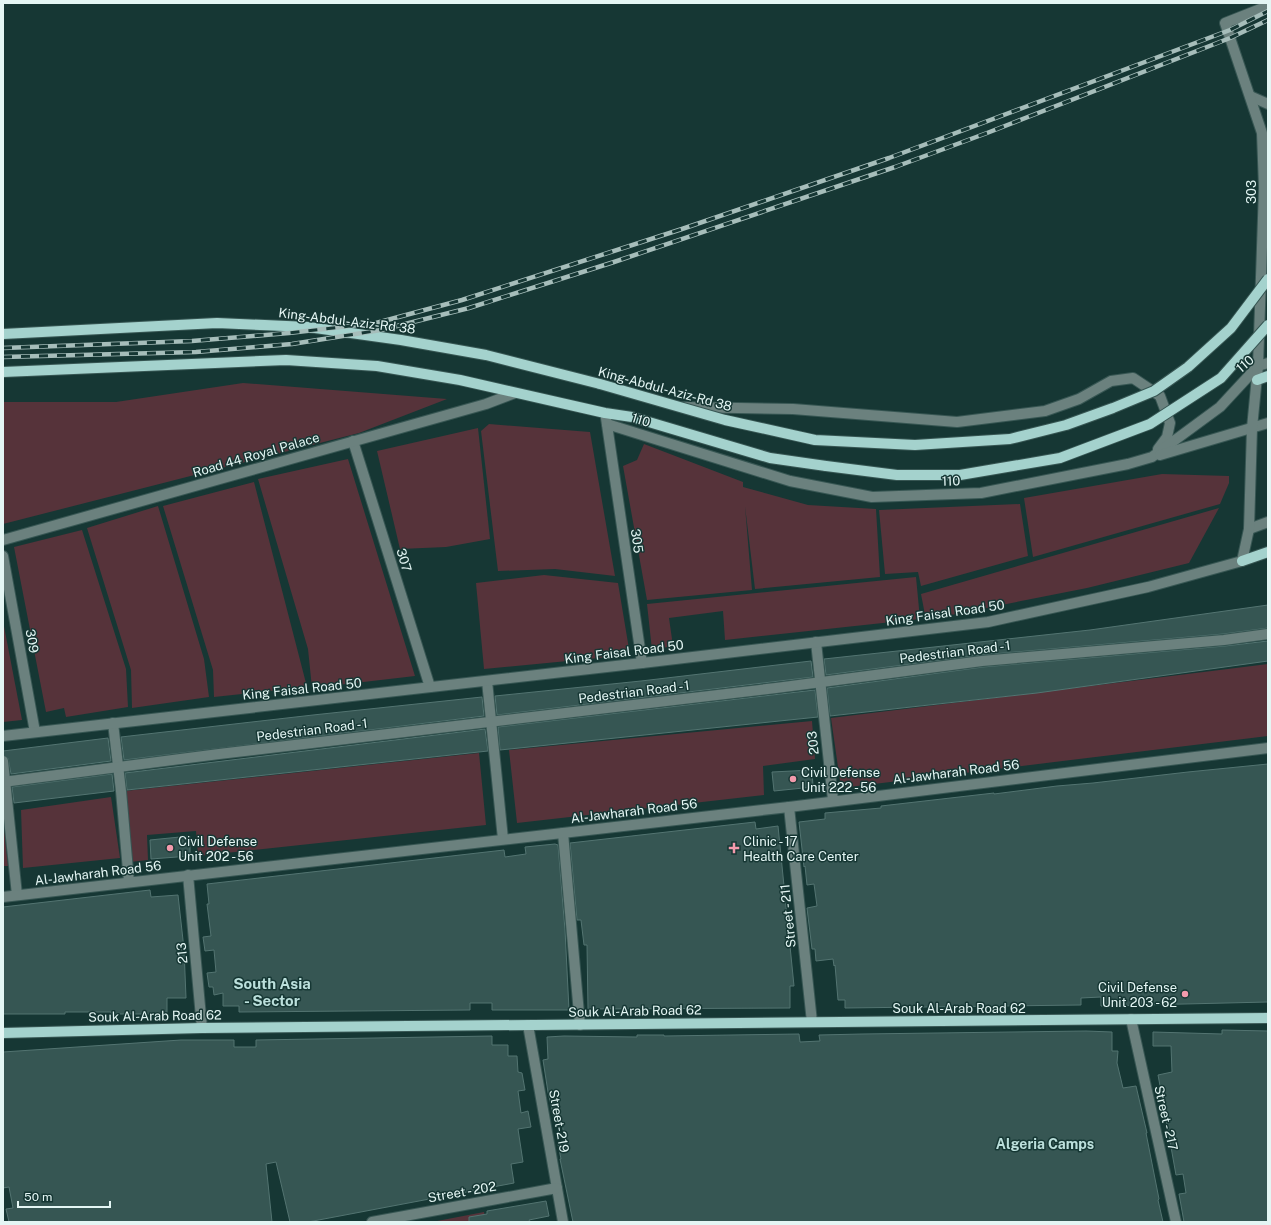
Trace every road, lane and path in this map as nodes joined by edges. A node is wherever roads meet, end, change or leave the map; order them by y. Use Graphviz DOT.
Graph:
graph roads {
  1 [pos="1268,6"];
  2 [pos="1250,96"];
  3 [pos="1268,104"];
  4 [pos="1268,279"];
  5 [pos="1268,325"];
  6 [pos="3,334"];
  7 [pos="1268,363"];
  8 [pos="1258,366"];
  9 [pos="3,372"];
  10 [pos="1268,376"];
  11 [pos="1257,380"];
  12 [pos="515,393"];
  13 [pos="678,406"];
  14 [pos="605,413"];
  15 [pos="1268,423"];
  16 [pos="607,424"];
  17 [pos="1252,428"];
  18 [pos="353,441"];
  19 [pos="1152,457"];
  20 [pos="1268,522"];
  21 [pos="1249,529"];
  22 [pos="3,540"];
  23 [pos="1268,552"];
  24 [pos="3,556"];
  25 [pos="1242,560"];
  26 [pos="1268,634"];
  27 [pos="816,642"];
  28 [pos="642,663"];
  29 [pos="487,681"];
  30 [pos="820,682"];
  31 [pos="430,687"];
  32 [pos="492,722"];
  33 [pos="113,723"];
  34 [pos="35,732"];
  35 [pos="3,736"];
  36 [pos="1268,748"];
  37 [pos="3,761"];
  38 [pos="118,767"];
  39 [pos="4,782"];
  40 [pos="833,800"];
  41 [pos="789,807"];
  42 [pos="563,833"];
  43 [pos="503,839"];
  44 [pos="188,875"];
  45 [pos="129,882"];
  46 [pos="17,895"];
  47 [pos="3,896"];
  48 [pos="1268,1018"];
  49 [pos="1131,1019"];
  50 [pos="812,1022"];
  51 [pos="580,1025"];
  52 [pos="528,1026"];
  53 [pos="202,1028"];
  54 [pos="3,1033"];
  55 [pos="557,1188"];
  56 [pos="372,1222"];
  57 [pos="563,1222"];
  58 [pos="1176,1222"];
  1 -- 2 [label="street, 303"];
  2 -- 3 [label="street"];
  2 -- 8 [label="street, 303"];
  4 -- 13 [label="main road, King-Abdul-Aziz-Rd 38, bridge"];
  5 -- 14 [label="main road, bridge"];
  6 -- 13 [label="main road, King-Abdul-Aziz-Rd 38, bridge"];
  7 -- 8 [label="street, 110"];
  8 -- 11 [label="street, 303"];
  8 -- 19 [label="street, 110"];
  9 -- 12 [label="main road"];
  10 -- 11 [label="main road"];
  11 -- 17 [label="street, 303"];
  12 -- 14 [label="main road"];
  12 -- 18 [label="street, Road 44 Royal Palace"];
  13 -- 19 [label="street"];
  14 -- 16 [label="street, 305"];
  15 -- 17 [label="street"];
  16 -- 19 [label="street, 110"];
  16 -- 28 [label="street, 305"];
  17 -- 19 [label="street"];
  17 -- 21 [label="street, 303"];
  18 -- 22 [label="street, Road 44 Royal Palace"];
  18 -- 31 [label="street, 307"];
  20 -- 21 [label="street"];
  21 -- 25 [label="street, 303"];
  23 -- 25 [label="main road"];
  24 -- 34 [label="street, 309"];
  25 -- 27 [label="street, King Faisal Road 50"];
  26 -- 30 [label="street, Pedestrian Road - 1"];
  27 -- 28 [label="street, King Faisal Road 50"];
  27 -- 30 [label="street, 203"];
  28 -- 29 [label="street, King Faisal Road 50"];
  29 -- 31 [label="street, King Faisal Road 50"];
  29 -- 32 [label="street"];
  30 -- 32 [label="street, Pedestrian Road - 1"];
  30 -- 40 [label="street, 203"];
  31 -- 33 [label="street, King Faisal Road 50"];
  32 -- 38 [label="street, Pedestrian Road - 1"];
  32 -- 43 [label="street"];
  33 -- 34 [label="street, King Faisal Road 50"];
  33 -- 38 [label="street"];
  34 -- 35 [label="street, King Faisal Road 50"];
  36 -- 40 [label="street, Al-Jawharah Road 56"];
  37 -- 39 [label="street"];
  38 -- 39 [label="street, Pedestrian Road - 1"];
  38 -- 45 [label="street"];
  39 -- 46 [label="street"];
  40 -- 41 [label="street, Al-Jawharah Road 56"];
  41 -- 42 [label="street, Al-Jawharah Road 56"];
  41 -- 50 [label="street, Street - 211"];
  42 -- 43 [label="street, Al-Jawharah Road 56"];
  42 -- 51 [label="street"];
  43 -- 44 [label="street, Al-Jawharah Road 56"];
  44 -- 45 [label="street, Al-Jawharah Road 56"];
  44 -- 53 [label="street, 213"];
  45 -- 46 [label="street, Al-Jawharah Road 56"];
  46 -- 47 [label="street, Al-Jawharah Road 56"];
  48 -- 49 [label="main road, Souk Al-Arab Road 62"];
  49 -- 50 [label="main road, Souk Al-Arab Road 62"];
  49 -- 58 [label="street, Street - 217"];
  50 -- 51 [label="main road, Souk Al-Arab Road 62"];
  51 -- 52 [label="main road, Souk Al-Arab Road 62"];
  52 -- 53 [label="main road, Souk Al-Arab Road 62"];
  52 -- 55 [label="street, Street-219"];
  53 -- 54 [label="main road, Souk Al-Arab Road 62"];
  55 -- 56 [label="street, Street - 202"];
  55 -- 57 [label="street, Street-219"];
}
